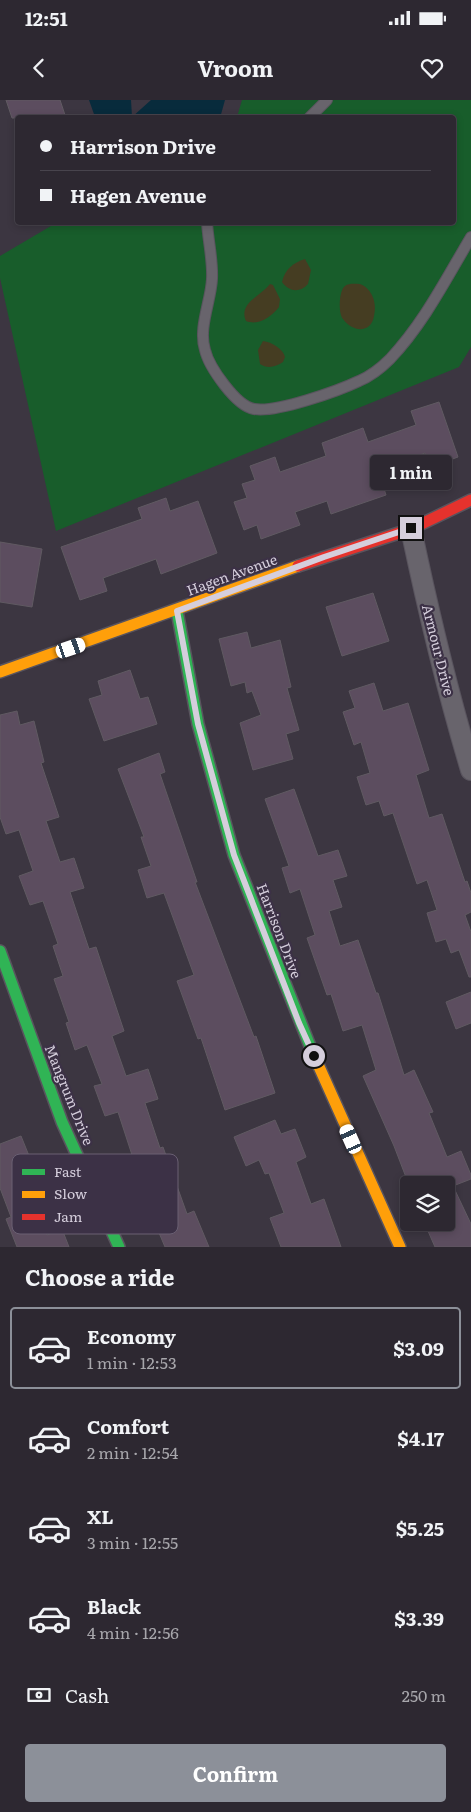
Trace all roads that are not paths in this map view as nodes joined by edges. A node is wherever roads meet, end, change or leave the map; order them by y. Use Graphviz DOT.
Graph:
graph roads {
  1 [pos="327,100"];
  2 [pos="312,115"];
  3 [pos="207,225"];
  4 [pos="471,237"];
  5 [pos="471,500"];
  6 [pos="411,528"];
  7 [pos="177,611"];
  8 [pos="0,672"];
  9 [pos="471,770"];
  10 [pos="0,951"];
  11 [pos="77,1154"];
  12 [pos="113,1234"];
  13 [pos="119,1247"];
  14 [pos="400,1247"];
  1 -- 2 [label="lane"];
  3 -- 4 [label="lane"];
  5 -- 6 [label="street, Hagen Avenue"];
  6 -- 7 [label="street, Hagen Avenue"];
  6 -- 9 [label="street, Armour Drive"];
  7 -- 8 [label="street, Hagen Avenue"];
  7 -- 14 [label="street, Harrison Drive"];
  10 -- 11 [label="street, Mangrum Drive"];
  12 -- 13 [label="street, Mangrum Drive"];
}
